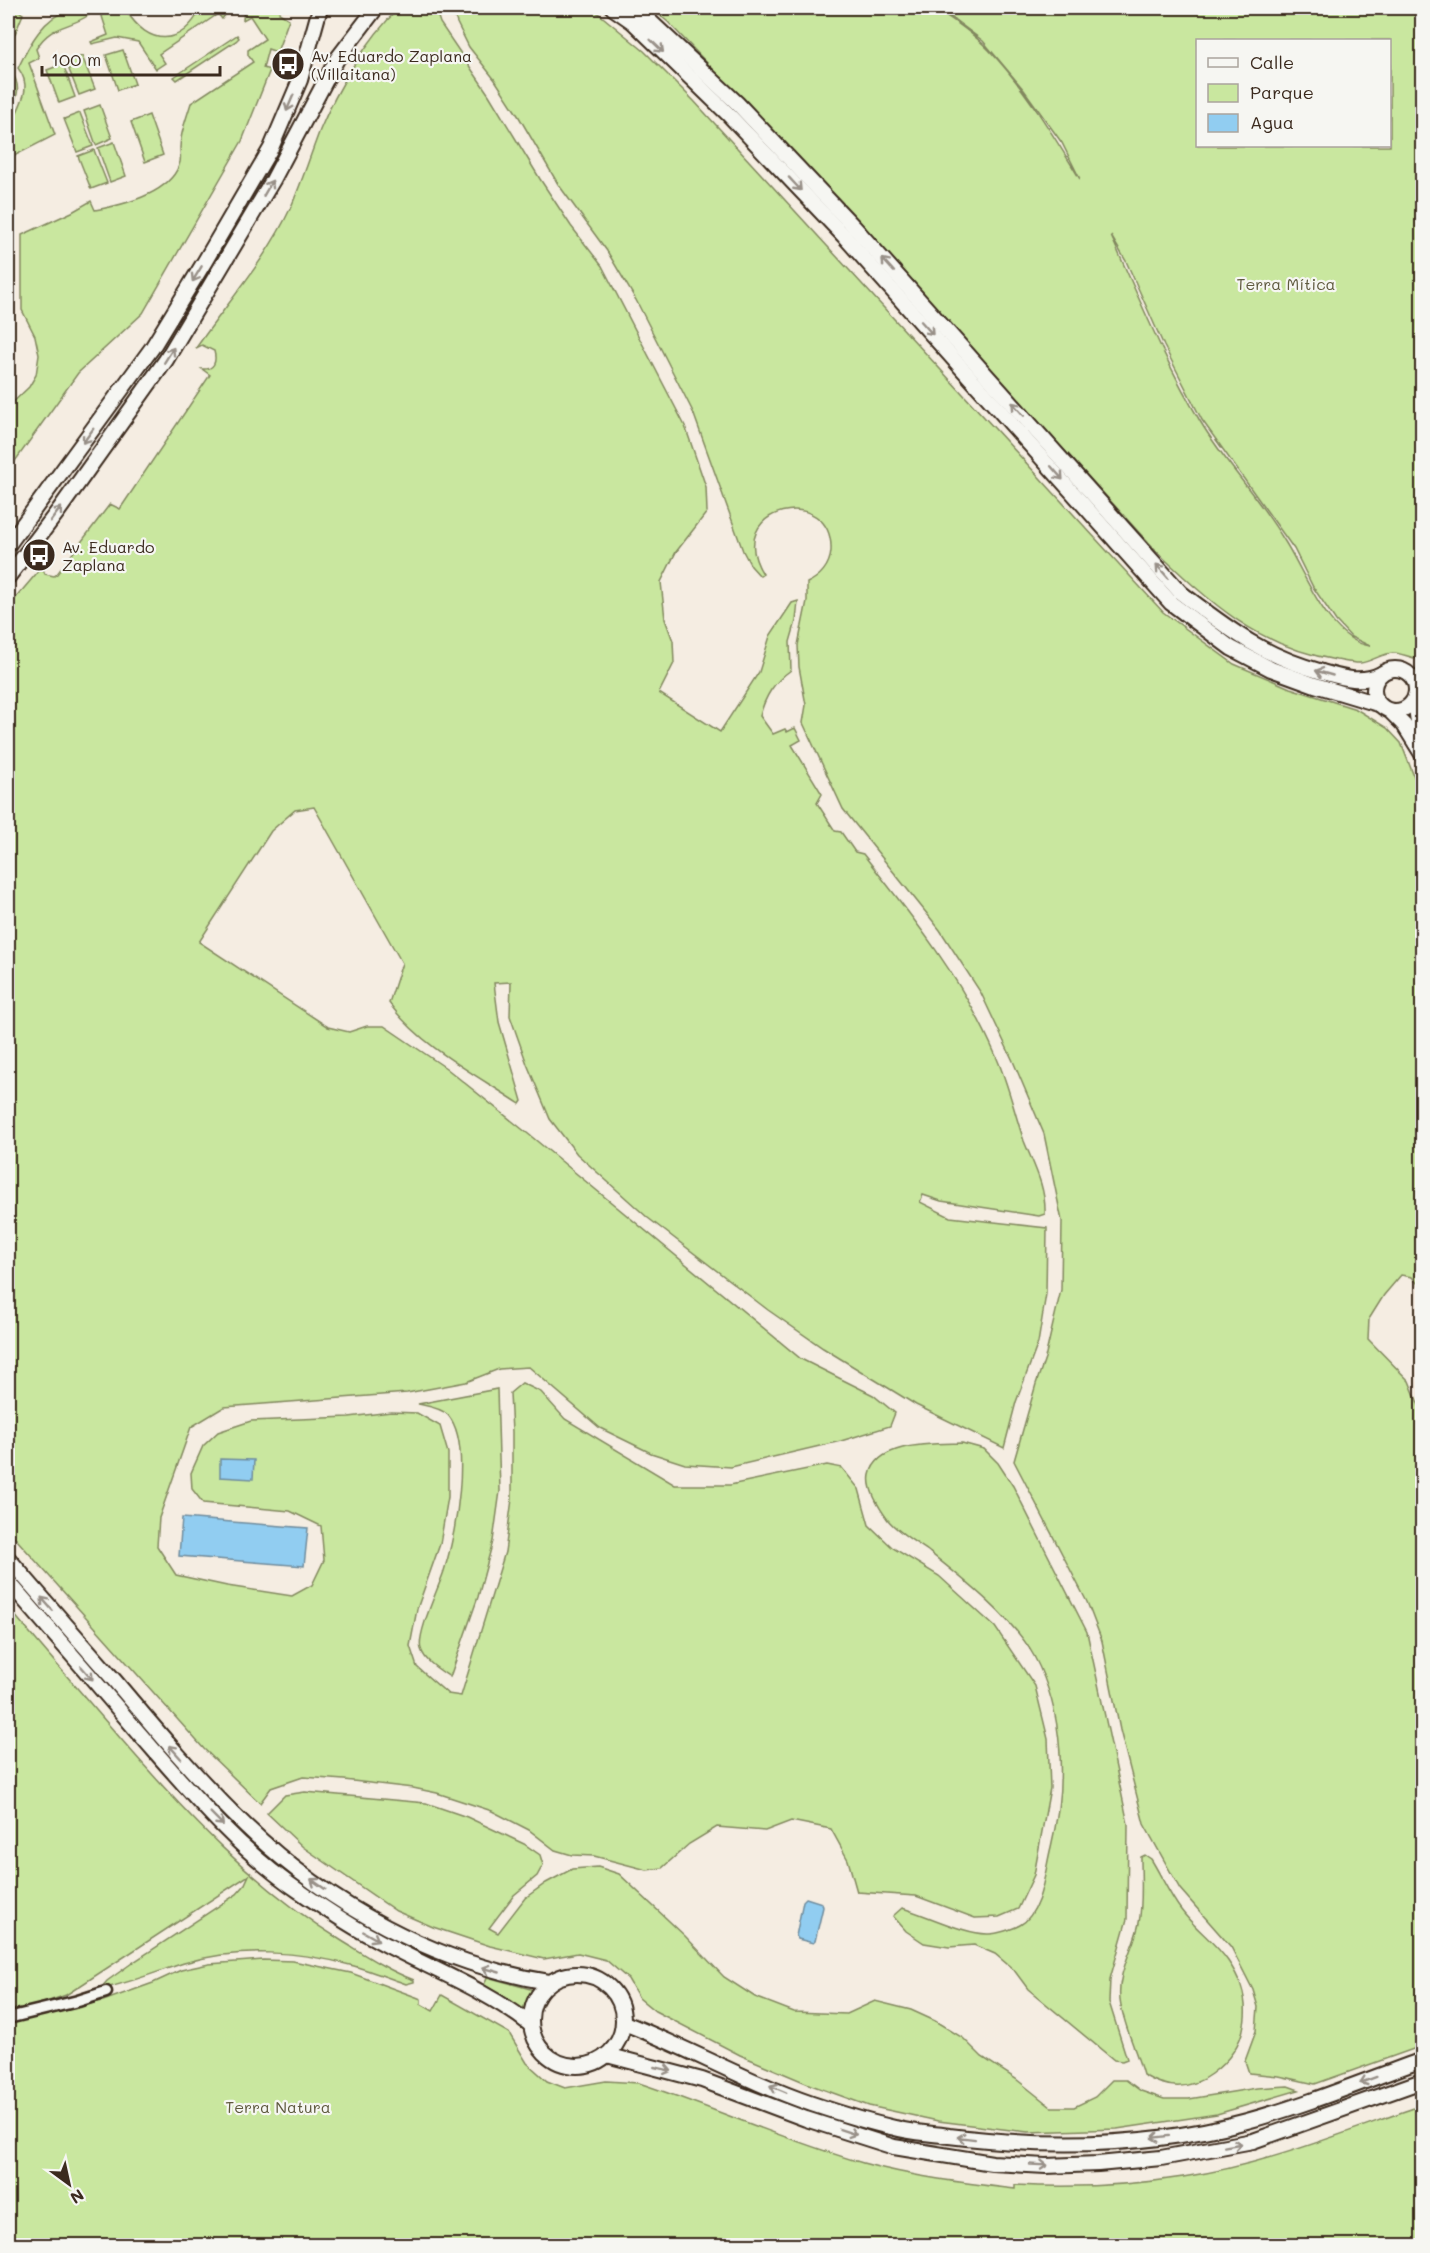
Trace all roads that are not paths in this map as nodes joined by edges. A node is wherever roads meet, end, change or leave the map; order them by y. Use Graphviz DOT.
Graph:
graph roads {
  1 [pos="320,8"];
  2 [pos="376,8"];
  3 [pos="613,8"];
  4 [pos="636,8"];
  5 [pos="8,545"];
  6 [pos="8,577"];
  7 [pos="1381,674"];
  8 [pos="1415,699"];
  9 [pos="1384,707"];
  10 [pos="1422,752"];
  11 [pos="8,1558"];
  12 [pos="8,1581"];
  13 [pos="549,1982"];
  14 [pos="106,1992"];
  15 [pos="8,2018"];
  16 [pos="624,2024"];
  17 [pos="531,2025"];
  18 [pos="607,2055"];
  19 [pos="1422,2060"];
  20 [pos="1422,2081"];
  1 -- 5 [label="main road, one-way"];
  6 -- 2 [label="main road, one-way"];
  3 -- 9 [label="main road, one-way"];
  7 -- 4 [label="main road, one-way"];
  7 -- 8 [label="main road"];
  7 -- 9 [label="main road"];
  8 -- 9 [label="main road"];
  8 -- 10 [label="main road"];
  9 -- 10 [label="main road"];
  13 -- 11 [label="main road, one-way"];
  12 -- 17 [label="main road, one-way"];
  13 -- 16 [label="main road"];
  13 -- 17 [label="main road"];
  14 -- 15 [label="street"];
  16 -- 18 [label="main road"];
  19 -- 16 [label="main road, one-way"];
  17 -- 18 [label="main road"];
  18 -- 20 [label="main road, one-way"];
}
